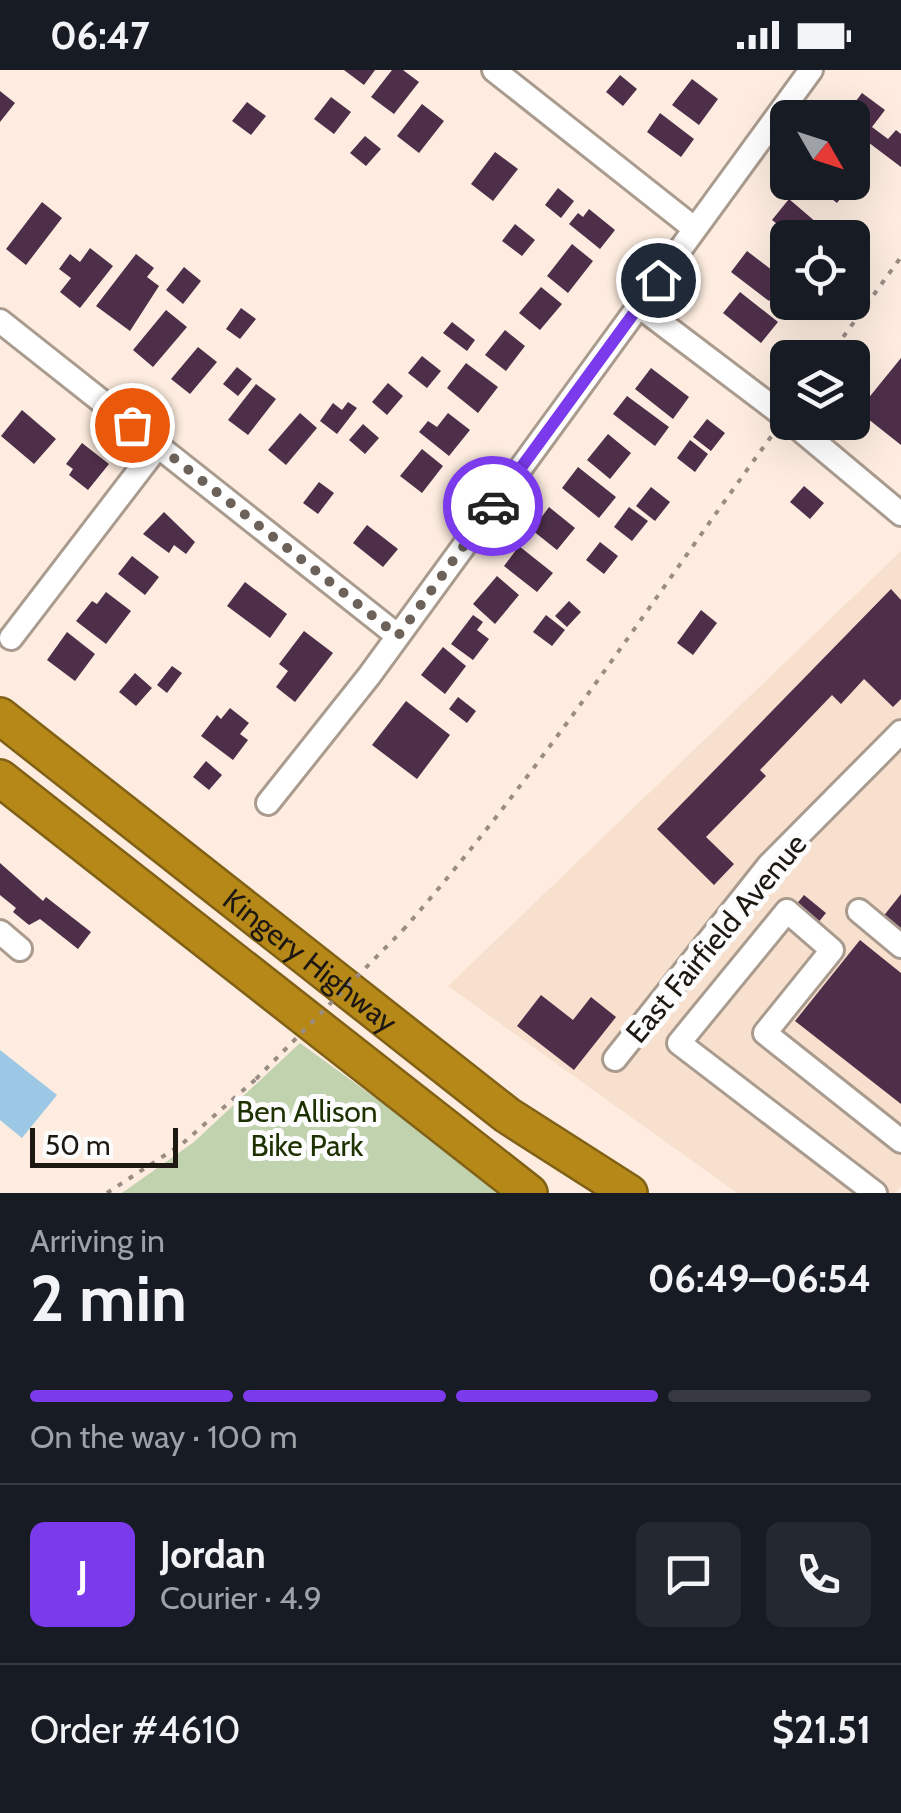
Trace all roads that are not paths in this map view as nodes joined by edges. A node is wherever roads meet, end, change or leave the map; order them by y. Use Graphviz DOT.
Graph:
graph roads {
  1 [pos="494,70"];
  2 [pos="812,70"];
  3 [pos="695,229"];
  4 [pos="639,306"];
  5 [pos="0,321"];
  6 [pos="770,412"];
  7 [pos="806,440"];
  8 [pos="158,446"];
  9 [pos="901,514"];
  10 [pos="398,636"];
  11 [pos="11,638"];
  12 [pos="0,716"];
  13 [pos="901,732"];
  14 [pos="0,778"];
  15 [pos="268,803"];
  16 [pos="858,911"];
  17 [pos="0,932"];
  18 [pos="901,946"];
  19 [pos="20,949"];
  20 [pos="615,1059"];
  21 [pos="901,1141"];
  22 [pos="529,1193"];
  23 [pos="629,1193"];
  24 [pos="875,1193"];
  1 -- 3 [label="street"];
  2 -- 3 [label="street"];
  3 -- 4 [label="street"];
  4 -- 6 [label="street"];
  4 -- 10 [label="street"];
  5 -- 8 [label="street"];
  7 -- 9 [label="street"];
  8 -- 10 [label="street"];
  8 -- 11 [label="street"];
  10 -- 15 [label="street"];
  12 -- 23 [label="highway, Kingery Highway"];
  13 -- 20 [label="street, East Fairfield Avenue"];
  14 -- 22 [label="highway, Kingery Highway"];
  16 -- 18 [label="street"];
  17 -- 19 [label="street"];
  21 -- 24 [label="street"];
}
